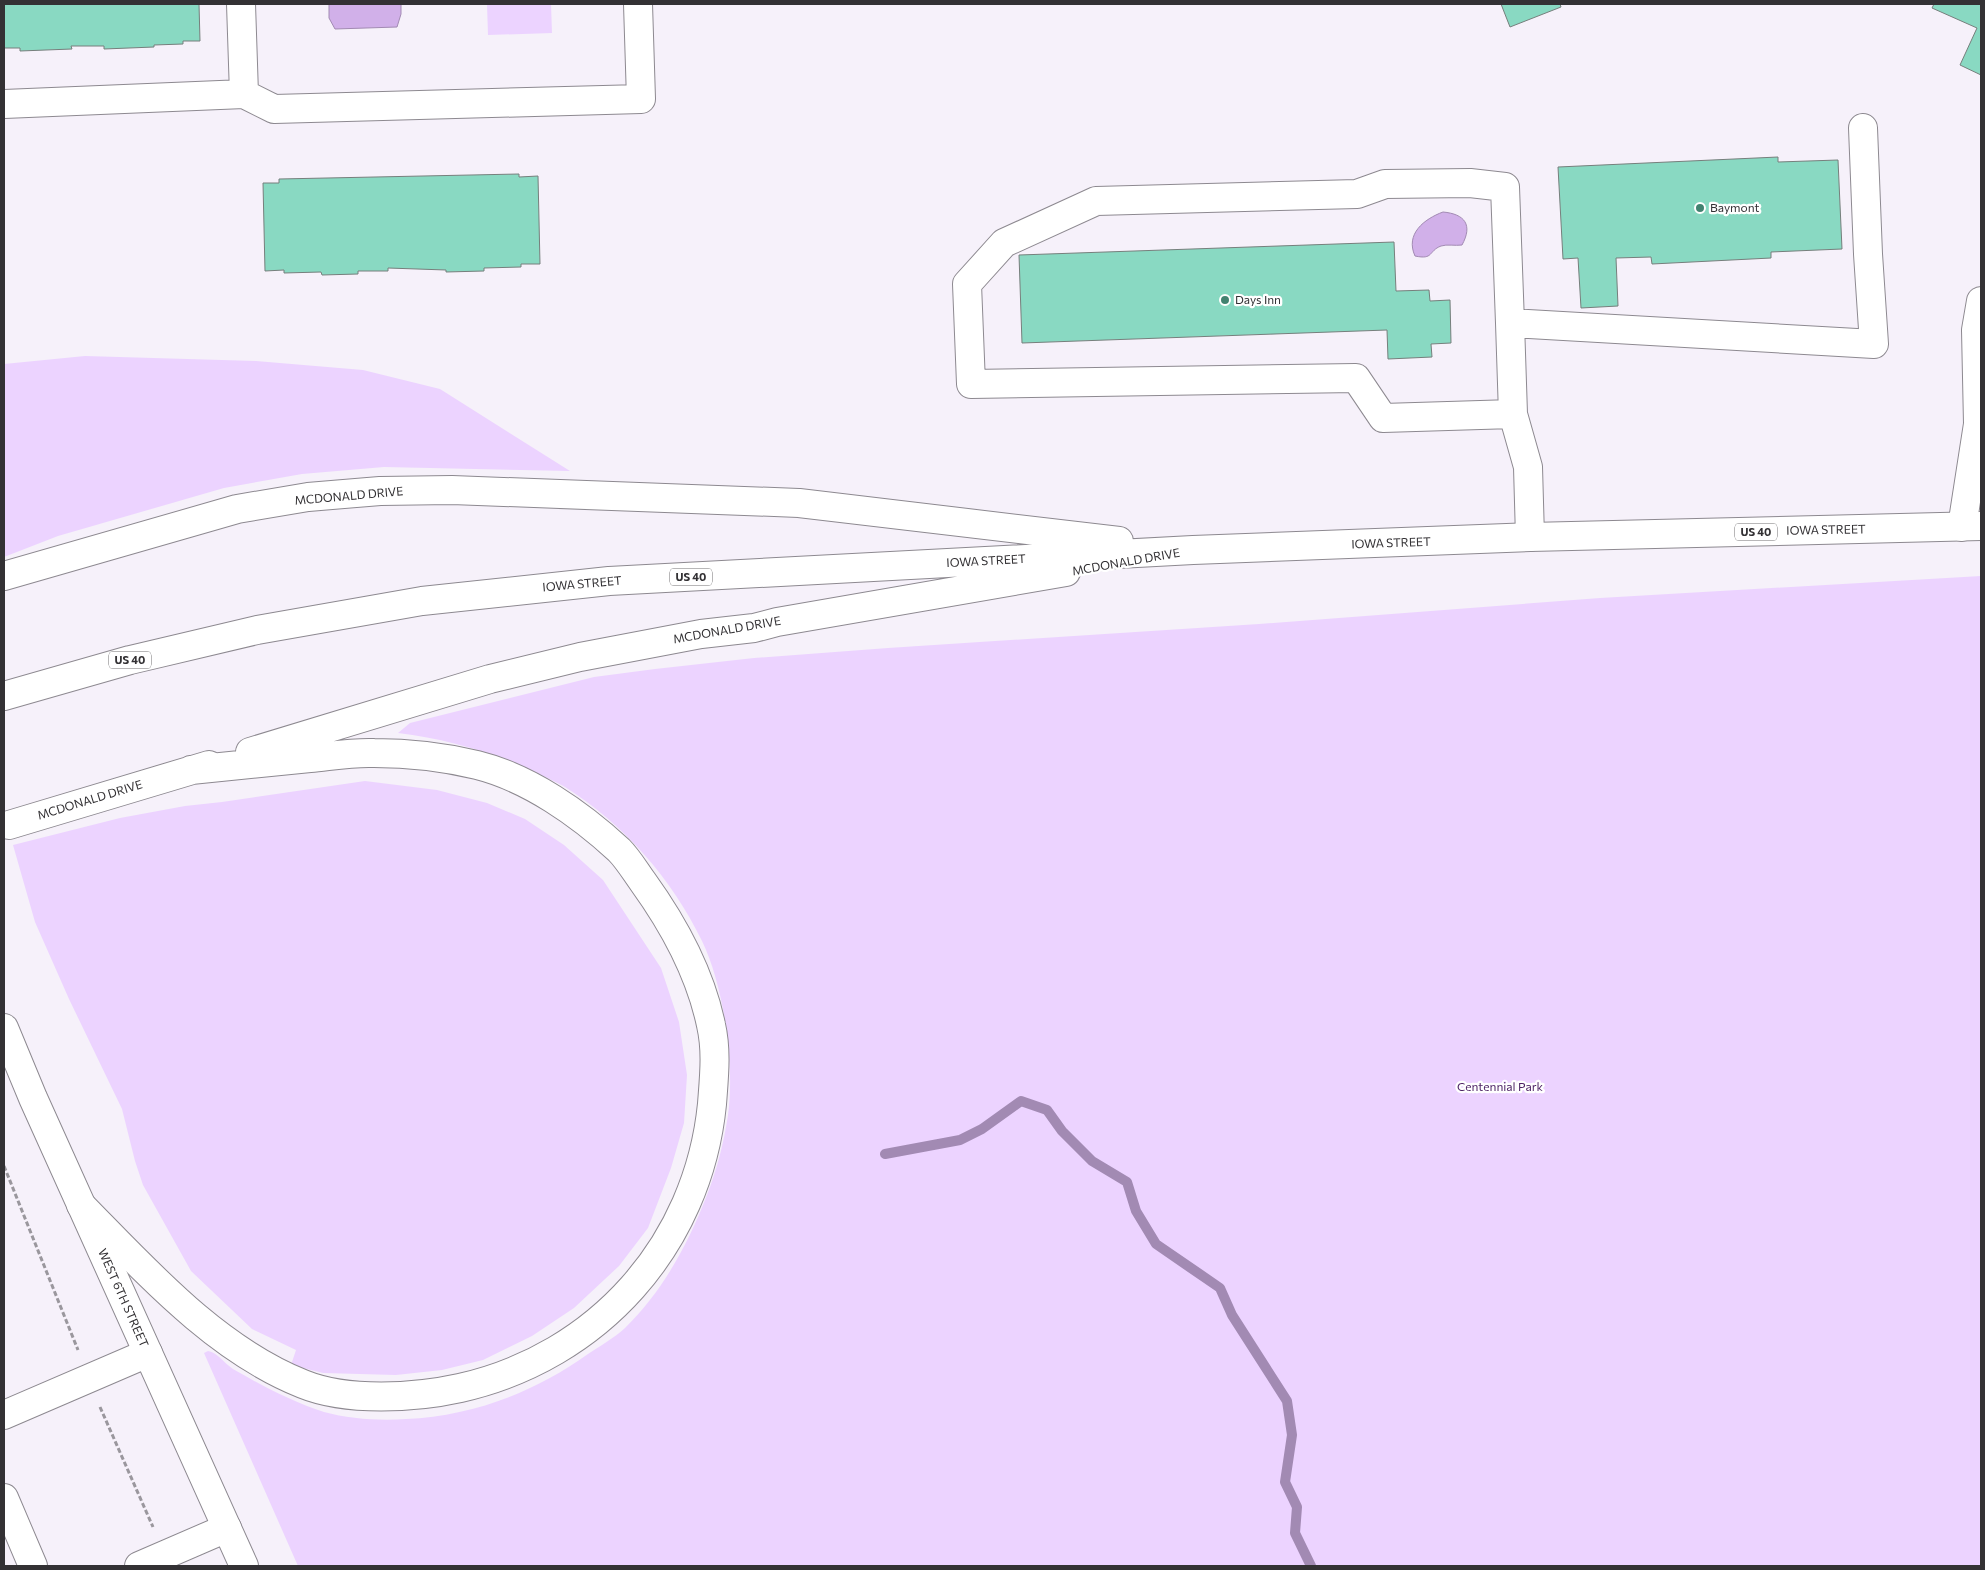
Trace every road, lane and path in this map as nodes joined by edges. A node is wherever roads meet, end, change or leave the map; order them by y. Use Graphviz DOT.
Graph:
graph roads {
  1 [pos="241,4"];
  2 [pos="638,4"];
  3 [pos="244,94"];
  4 [pos="4,104"];
  5 [pos="1863,128"];
  6 [pos="1981,301"];
  7 [pos="1510,323"];
  8 [pos="1513,414"];
  9 [pos="1972,526"];
  10 [pos="1530,537"];
  11 [pos="1193,550"];
  12 [pos="4,576"];
  13 [pos="4,696"];
  14 [pos="191,770"];
  15 [pos="8,825"];
  16 [pos="4,1028"];
  17 [pos="82,1205"];
  18 [pos="148,1353"];
  19 [pos="4,1415"];
  20 [pos="4,1498"];
  21 [pos="227,1528"];
  22 [pos="33,1566"];
  23 [pos="139,1566"];
  24 [pos="244,1566"];
  1 -- 3 [label="main road"];
  2 -- 3 [label="main road"];
  3 -- 4 [label="main road"];
  5 -- 7 [label="main road"];
  6 -- 9 [label="main road"];
  7 -- 8 [label="main road"];
  7 -- 8 [label="main road"];
  8 -- 10 [label="main road"];
  9 -- 10 [label="main road, IOWA STREET / US 40"];
  10 -- 11 [label="main road, IOWA STREET / US 40"];
  11 -- 12 [label="main road, MCDONALD DRIVE"];
  11 -- 13 [label="main road, IOWA STREET / US 40"];
  11 -- 14 [label="main road, MCDONALD DRIVE"];
  14 -- 15 [label="main road, MCDONALD DRIVE"];
  14 -- 17 [label="main road"];
  16 -- 17 [label="main road, WEST 6TH STREET"];
  17 -- 18 [label="main road, WEST 6TH STREET"];
  18 -- 19 [label="main road"];
  18 -- 21 [label="main road, WEST 6TH STREET"];
  20 -- 22 [label="main road"];
  21 -- 23 [label="main road"];
  21 -- 24 [label="main road, WEST 6TH STREET"];
}
